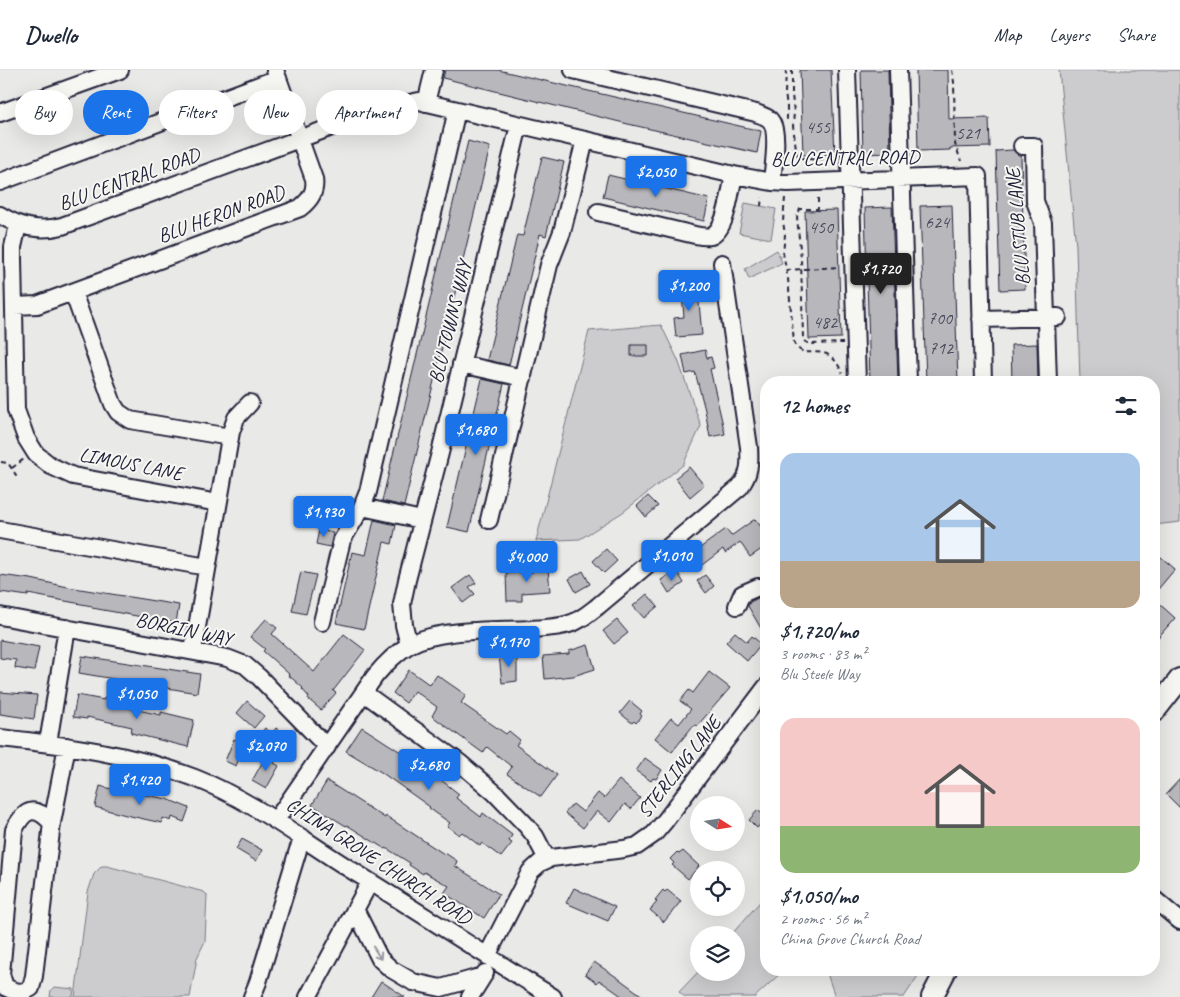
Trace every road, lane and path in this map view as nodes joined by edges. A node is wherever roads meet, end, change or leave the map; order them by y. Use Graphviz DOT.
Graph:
graph roads {
  1 [pos="120,70"];
  2 [pos="434,70"];
  3 [pos="786,70"];
  4 [pos="792,70"];
  5 [pos="847,70"];
  6 [pos="898,70"];
  7 [pos="952,70"];
  8 [pos="578,71"];
  9 [pos="276,74"];
  10 [pos="426,103"];
  11 [pos="457,110"];
  12 [pos="0,113"];
  13 [pos="787,122"];
  14 [pos="519,125"];
  15 [pos="300,139"];
  16 [pos="585,140"];
  17 [pos="1022,146"];
  18 [pos="843,154"];
  19 [pos="961,162"];
  20 [pos="734,175"];
  21 [pos="901,179"];
  22 [pos="851,180"];
  23 [pos="0,182"];
  24 [pos="772,182"];
  25 [pos="762,197"];
  26 [pos="785,198"];
  27 [pos="818,198"];
  28 [pos="761,206"];
  29 [pos="598,212"];
  30 [pos="0,215"];
  31 [pos="18,225"];
  32 [pos="722,263"];
  33 [pos="845,264"];
  34 [pos="801,269"];
  35 [pos="786,270"];
  36 [pos="72,292"];
  37 [pos="14,306"];
  38 [pos="1052,317"];
  39 [pos="981,319"];
  40 [pos="846,344"];
  41 [pos="837,362"];
  42 [pos="842,362"];
  43 [pos="461,364"];
  44 [pos="847,376"];
  45 [pos="851,376"];
  46 [pos="908,376"];
  47 [pos="983,376"];
  48 [pos="1048,376"];
  49 [pos="523,378"];
  50 [pos="250,403"];
  51 [pos="230,437"];
  52 [pos="26,457"];
  53 [pos="1,462"];
  54 [pos="12,468"];
  55 [pos="16,480"];
  56 [pos="218,503"];
  57 [pos="362,506"];
  58 [pos="422,520"];
  59 [pos="489,520"];
  60 [pos="0,530"];
  61 [pos="207,567"];
  62 [pos="760,587"];
  63 [pos="737,606"];
  64 [pos="0,616"];
  65 [pos="322,622"];
  66 [pos="67,628"];
  67 [pos="409,645"];
  68 [pos="193,650"];
  69 [pos="1180,679"];
  70 [pos="364,693"];
  71 [pos="760,695"];
  72 [pos="1160,704"];
  73 [pos="0,738"];
  74 [pos="48,744"];
  75 [pos="67,746"];
  76 [pos="327,747"];
  77 [pos="276,820"];
  78 [pos="52,823"];
  79 [pos="303,838"];
  80 [pos="547,859"];
  81 [pos="370,882"];
  82 [pos="1160,904"];
  83 [pos="355,909"];
  84 [pos="1180,921"];
  85 [pos="490,958"];
  86 [pos="483,976"];
  87 [pos="943,976"];
  88 [pos="252,997"];
  89 [pos="308,997"];
  90 [pos="470,997"];
  91 [pos="553,997"];
  92 [pos="932,997"];
  1 -- 12 [label="street"];
  2 -- 10 [label="street"];
  3 -- 13 [label="path"];
  4 -- 18 [label="path"];
  5 -- 22 [label="street"];
  6 -- 21 [label="street"];
  7 -- 19 [label="path"];
  8 -- 24 [label="street"];
  9 -- 15 [label="street, BLU HERON ROAD"];
  9 -- 23 [label="street"];
  10 -- 11 [label="street, BLU CENTRAL ROAD"];
  10 -- 15 [label="street, BLU CENTRAL ROAD"];
  11 -- 14 [label="street, BLU CENTRAL ROAD"];
  11 -- 57 [label="street"];
  14 -- 16 [label="street, BLU CENTRAL ROAD"];
  14 -- 43 [label="street, BLU TOWNS WAY"];
  15 -- 31 [label="street, BLU CENTRAL ROAD"];
  15 -- 36 [label="street, BLU HERON ROAD"];
  16 -- 20 [label="street, BLU CENTRAL ROAD"];
  16 -- 49 [label="street"];
  17 -- 38 [label="street, BLU STUB LANE"];
  20 -- 24 [label="street, BLU CENTRAL ROAD"];
  20 -- 29 [label="street"];
  21 -- 22 [label="street, BLU CENTRAL ROAD"];
  21 -- 39 [label="street, BLU CENTRAL ROAD"];
  21 -- 46 [label="street"];
  22 -- 24 [label="street, BLU CENTRAL ROAD"];
  22 -- 45 [label="street"];
  25 -- 28 [label="path"];
  26 -- 35 [label="path"];
  27 -- 34 [label="path"];
  30 -- 31 [label="street, BLU CENTRAL ROAD"];
  31 -- 37 [label="street, LIMOUS LANE"];
  32 -- 67 [label="street"];
  33 -- 34 [label="path"];
  34 -- 35 [label="path"];
  34 -- 40 [label="path"];
  35 -- 41 [label="path"];
  36 -- 37 [label="street, BLU HERON ROAD"];
  36 -- 51 [label="street"];
  37 -- 56 [label="street, LIMOUS LANE"];
  38 -- 39 [label="street"];
  38 -- 48 [label="street, BLU STUB LANE"];
  39 -- 47 [label="street, BLU CENTRAL ROAD"];
  41 -- 42 [label="path"];
  41 -- 44 [label="path"];
  43 -- 49 [label="street"];
  43 -- 58 [label="street, BLU TOWNS WAY"];
  49 -- 59 [label="street"];
  50 -- 51 [label="street"];
  51 -- 56 [label="street"];
  52 -- 54 [label="path"];
  53 -- 54 [label="path"];
  54 -- 55 [label="path"];
  56 -- 61 [label="street"];
  57 -- 58 [label="street"];
  57 -- 65 [label="street"];
  58 -- 67 [label="street, BLU TOWNS WAY"];
  60 -- 61 [label="street"];
  61 -- 68 [label="street"];
  62 -- 63 [label="street"];
  64 -- 66 [label="street, BORGIN WAY"];
  66 -- 68 [label="street, BORGIN WAY"];
  66 -- 74 [label="street"];
  67 -- 70 [label="street"];
  68 -- 76 [label="street, BORGIN WAY"];
  69 -- 72 [label="main road"];
  70 -- 76 [label="street"];
  70 -- 80 [label="street"];
  71 -- 80 [label="street, STERLING LANE"];
  73 -- 74 [label="street, CHINA GROVE CHURCH ROAD"];
  74 -- 75 [label="street, CHINA GROVE CHURCH ROAD"];
  75 -- 77 [label="street, CHINA GROVE CHURCH ROAD"];
  75 -- 78 [label="street"];
  76 -- 77 [label="street"];
  77 -- 79 [label="street, CHINA GROVE CHURCH ROAD"];
  78 -- 78 [label="street"];
  79 -- 81 [label="street, CHINA GROVE CHURCH ROAD"];
  79 -- 88 [label="street"];
  80 -- 85 [label="street"];
  81 -- 83 [label="street"];
  81 -- 85 [label="street, CHINA GROVE CHURCH ROAD"];
  82 -- 84 [label="street"];
  83 -- 86 [label="street, one-way"];
  83 -- 89 [label="street"];
  85 -- 86 [label="street"];
  85 -- 91 [label="street, CHINA GROVE CHURCH ROAD"];
  86 -- 90 [label="street"];
  87 -- 92 [label="main road"];
}
